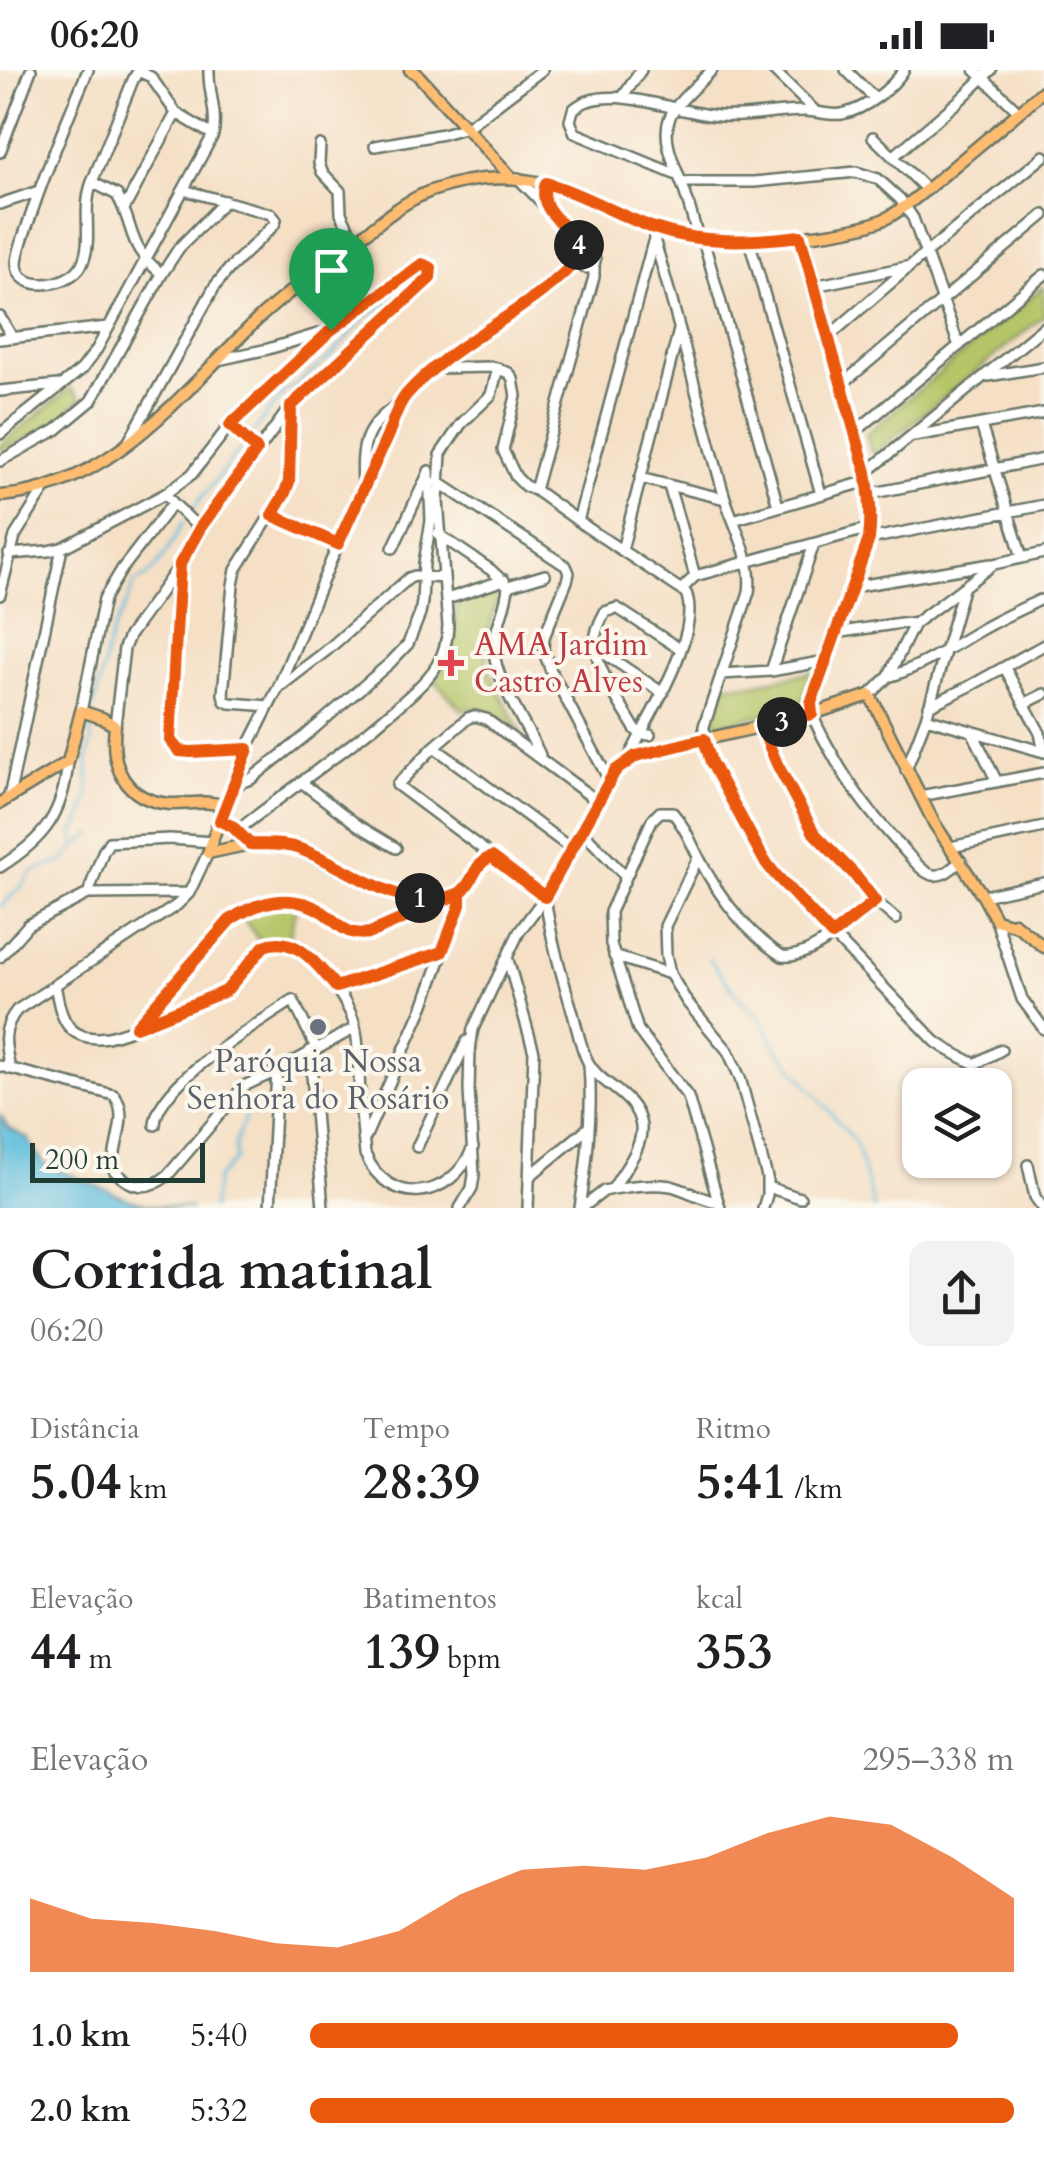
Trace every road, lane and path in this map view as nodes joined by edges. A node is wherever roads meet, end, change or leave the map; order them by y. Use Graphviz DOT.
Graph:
graph roads {
  1 [pos="31,70"];
  2 [pos="88,70"];
  3 [pos="209,70"];
  4 [pos="542,70"];
  5 [pos="641,70"];
  6 [pos="712,70"];
  7 [pos="774,70"];
  8 [pos="846,70"];
  9 [pos="904,70"];
  10 [pos="138,71"];
  11 [pos="415,71"];
  12 [pos="983,72"];
  13 [pos="1044,90"];
  14 [pos="622,98"];
  15 [pos="874,98"];
  16 [pos="674,110"];
  17 [pos="815,111"];
  18 [pos="1020,112"];
  19 [pos="176,113"];
  20 [pos="467,127"];
  21 [pos="213,134"];
  22 [pos="873,137"];
  23 [pos="320,145"];
  24 [pos="375,146"];
  25 [pos="0,152"];
  26 [pos="894,156"];
  27 [pos="1044,156"];
  28 [pos="515,178"];
  29 [pos="679,179"];
  30 [pos="92,182"];
  31 [pos="546,183"];
  32 [pos="184,190"];
  33 [pos="927,190"];
  34 [pos="39,192"];
  35 [pos="225,201"];
  36 [pos="0,204"];
  37 [pos="905,206"];
  38 [pos="547,208"];
  39 [pos="124,209"];
  40 [pos="1044,215"];
  41 [pos="654,234"];
  42 [pos="800,236"];
  43 [pos="701,239"];
  44 [pos="749,240"];
  45 [pos="355,242"];
  46 [pos="927,254"];
  47 [pos="144,260"];
  48 [pos="585,260"];
  49 [pos="909,266"];
  50 [pos="162,274"];
  51 [pos="664,274"];
  52 [pos="884,274"];
  53 [pos="1044,275"];
  54 [pos="643,276"];
  55 [pos="891,283"];
  56 [pos="814,286"];
  57 [pos="941,300"];
  58 [pos="0,316"];
  59 [pos="108,327"];
  60 [pos="1044,327"];
  61 [pos="680,328"];
  62 [pos="331,330"];
  63 [pos="828,337"];
  64 [pos="14,338"];
  65 [pos="0,339"];
  66 [pos="958,346"];
  67 [pos="687,355"];
  68 [pos="672,357"];
  69 [pos="218,360"];
  70 [pos="1044,366"];
  71 [pos="435,368"];
  72 [pos="498,368"];
  73 [pos="986,376"];
  74 [pos="60,384"];
  75 [pos="515,384"];
  76 [pos="841,385"];
  77 [pos="0,391"];
  78 [pos="491,394"];
  79 [pos="400,403"];
  80 [pos="291,406"];
  81 [pos="1044,413"];
  82 [pos="230,425"];
  83 [pos="981,426"];
  84 [pos="854,433"];
  85 [pos="0,434"];
  86 [pos="912,436"];
  87 [pos="127,446"];
  88 [pos="257,450"];
  89 [pos="441,454"];
  90 [pos="1044,459"];
  91 [pos="0,461"];
  92 [pos="994,470"];
  93 [pos="429,471"];
  94 [pos="867,477"];
  95 [pos="640,478"];
  96 [pos="438,482"];
  97 [pos="364,486"];
  98 [pos="669,486"];
  99 [pos="44,490"];
  100 [pos="536,490"];
  101 [pos="27,494"];
  102 [pos="164,494"];
  103 [pos="821,494"];
  104 [pos="870,494"];
  105 [pos="0,496"];
  106 [pos="725,499"];
  107 [pos="173,503"];
  108 [pos="1044,505"];
  109 [pos="778,506"];
  110 [pos="30,513"];
  111 [pos="1007,513"];
  112 [pos="407,514"];
  113 [pos="272,515"];
  114 [pos="733,520"];
  115 [pos="578,522"];
  116 [pos="200,528"];
  117 [pos="433,529"];
  118 [pos="870,534"];
  119 [pos="338,544"];
  120 [pos="814,544"];
  121 [pos="62,548"];
  122 [pos="392,548"];
  123 [pos="622,550"];
  124 [pos="1044,553"];
  125 [pos="9,554"];
  126 [pos="1022,557"];
  127 [pos="746,562"];
  128 [pos="180,564"];
  129 [pos="994,564"];
  130 [pos="968,566"];
  131 [pos="545,575"];
  132 [pos="694,576"];
  133 [pos="423,578"];
  134 [pos="444,578"];
  135 [pos="975,578"];
  136 [pos="506,583"];
  137 [pos="852,586"];
  138 [pos="964,586"];
  139 [pos="682,588"];
  140 [pos="0,595"];
  141 [pos="448,599"];
  142 [pos="1040,600"];
  143 [pos="914,624"];
  144 [pos="836,633"];
  145 [pos="1044,645"];
  146 [pos="596,648"];
  147 [pos="680,649"];
  148 [pos="944,652"];
  149 [pos="826,661"];
  150 [pos="1005,668"];
  151 [pos="771,672"];
  152 [pos="721,674"];
  153 [pos="888,677"];
  154 [pos="278,688"];
  155 [pos="875,691"];
  156 [pos="663,694"];
  157 [pos="1044,694"];
  158 [pos="1034,702"];
  159 [pos="269,706"];
  160 [pos="929,706"];
  161 [pos="81,711"];
  162 [pos="812,714"];
  163 [pos="926,718"];
  164 [pos="115,726"];
  165 [pos="761,726"];
  166 [pos="645,731"];
  167 [pos="973,732"];
  168 [pos="989,737"];
  169 [pos="704,739"];
  170 [pos="434,747"];
  171 [pos="980,748"];
  172 [pos="248,749"];
  173 [pos="656,750"];
  174 [pos="1044,752"];
  175 [pos="541,758"];
  176 [pos="628,760"];
  177 [pos="68,762"];
  178 [pos="906,770"];
  179 [pos="1044,773"];
  180 [pos="609,780"];
  181 [pos="301,782"];
  182 [pos="997,782"];
  183 [pos="234,785"];
  184 [pos="920,796"];
  185 [pos="4,800"];
  186 [pos="597,801"];
  187 [pos="224,806"];
  188 [pos="220,821"];
  189 [pos="1044,827"];
  190 [pos="237,831"];
  191 [pos="583,832"];
  192 [pos="250,844"];
  193 [pos="951,846"];
  194 [pos="211,847"];
  195 [pos="396,848"];
  196 [pos="573,850"];
  197 [pos="488,857"];
  198 [pos="698,858"];
  199 [pos="960,862"];
  200 [pos="0,867"];
  201 [pos="626,877"];
  202 [pos="1044,883"];
  203 [pos="189,892"];
  204 [pos="460,893"];
  205 [pos="88,894"];
  206 [pos="545,897"];
  207 [pos="438,900"];
  208 [pos="875,901"];
  209 [pos="986,901"];
  210 [pos="896,919"];
  211 [pos="996,920"];
  212 [pos="1018,926"];
  213 [pos="832,935"];
  214 [pos="1041,941"];
  215 [pos="442,952"];
  216 [pos="614,956"];
  217 [pos="0,957"];
  218 [pos="508,958"];
  219 [pos="670,974"];
  220 [pos="55,985"];
  221 [pos="336,987"];
  222 [pos="136,1027"];
  223 [pos="355,1028"];
  224 [pos="473,1029"];
  225 [pos="1044,1029"];
  226 [pos="313,1049"];
  227 [pos="1000,1050"];
  228 [pos="589,1066"];
  229 [pos="5,1067"];
  230 [pos="277,1071"];
  231 [pos="155,1126"];
  232 [pos="588,1128"];
  233 [pos="364,1140"];
  234 [pos="473,1146"];
  235 [pos="418,1147"];
  236 [pos="1028,1165"];
  237 [pos="530,1176"];
  238 [pos="583,1187"];
  239 [pos="768,1188"];
  240 [pos="609,1190"];
  241 [pos="800,1198"];
  242 [pos="719,1205"];
  243 [pos="463,1207"];
  244 [pos="270,1208"];
  245 [pos="323,1208"];
  246 [pos="528,1208"];
  247 [pos="581,1208"];
  248 [pos="762,1208"];
  249 [pos="1043,1208"];
  1 -- 25 [label="street"];
  2 -- 34 [label="street"];
  3 -- 21 [label="street"];
  4 -- 20 [label="street"];
  5 -- 14 [label="street"];
  6 -- 16 [label="street"];
  7 -- 17 [label="street"];
  8 -- 15 [label="street"];
  9 -- 15 [label="street"];
  10 -- 19 [label="street"];
  10 -- 30 [label="street"];
  11 -- 20 [label="main road"];
  12 -- 18 [label="street"];
  12 -- 26 [label="street"];
  13 -- 18 [label="main road"];
  14 -- 16 [label="street"];
  14 -- 29 [label="street"];
  15 -- 17 [label="street"];
  16 -- 17 [label="street"];
  16 -- 29 [label="street"];
  18 -- 33 [label="main road"];
  19 -- 21 [label="street"];
  19 -- 39 [label="street"];
  20 -- 24 [label="street"];
  20 -- 28 [label="main road"];
  21 -- 32 [label="street"];
  22 -- 26 [label="street"];
  23 -- 45 [label="street"];
  26 -- 33 [label="street"];
  27 -- 46 [label="street"];
  28 -- 31 [label="main road"];
  28 -- 38 [label="street"];
  28 -- 45 [label="main road"];
  29 -- 37 [label="street"];
  29 -- 43 [label="street"];
  30 -- 34 [label="street"];
  30 -- 39 [label="street"];
  31 -- 38 [label="street"];
  31 -- 41 [label="main road"];
  32 -- 35 [label="street"];
  32 -- 47 [label="street"];
  33 -- 37 [label="main road"];
  34 -- 36 [label="street"];
  35 -- 50 [label="street"];
  35 -- 87 [label="street"];
  37 -- 42 [label="main road"];
  37 -- 46 [label="street"];
  38 -- 48 [label="street"];
  39 -- 47 [label="street"];
  40 -- 57 [label="street"];
  41 -- 43 [label="main road"];
  41 -- 51 [label="street"];
  41 -- 54 [label="street"];
  42 -- 44 [label="main road"];
  42 -- 56 [label="street"];
  43 -- 44 [label="main road"];
  43 -- 109 [label="street"];
  44 -- 103 [label="street"];
  45 -- 69 [label="main road"];
  46 -- 49 [label="street"];
  46 -- 57 [label="street"];
  47 -- 50 [label="street"];
  47 -- 59 [label="street"];
  48 -- 71 [label="street"];
  48 -- 100 [label="street"];
  49 -- 52 [label="street"];
  49 -- 55 [label="street"];
  50 -- 91 [label="street"];
  51 -- 54 [label="street"];
  51 -- 61 [label="street"];
  52 -- 55 [label="street"];
  52 -- 56 [label="street"];
  53 -- 66 [label="street"];
  54 -- 115 [label="street"];
  55 -- 63 [label="street"];
  56 -- 63 [label="street"];
  57 -- 66 [label="street"];
  57 -- 76 [label="street"];
  58 -- 64 [label="street"];
  59 -- 64 [label="street"];
  59 -- 74 [label="street"];
  60 -- 73 [label="street"];
  61 -- 67 [label="street"];
  61 -- 68 [label="street"];
  62 -- 69 [label="street"];
  62 -- 80 [label="street"];
  62 -- 82 [label="street"];
  63 -- 76 [label="street"];
  64 -- 65 [label="street"];
  66 -- 84 [label="street"];
  67 -- 68 [label="street"];
  67 -- 106 [label="street"];
  68 -- 95 [label="street"];
  69 -- 87 [label="main road"];
  70 -- 73 [label="street"];
  71 -- 72 [label="street"];
  71 -- 79 [label="street"];
  72 -- 75 [label="street"];
  72 -- 78 [label="street"];
  73 -- 86 [label="street"];
  74 -- 77 [label="street"];
  74 -- 85 [label="street"];
  75 -- 78 [label="street"];
  75 -- 100 [label="street"];
  76 -- 84 [label="street"];
  78 -- 89 [label="street"];
  79 -- 97 [label="street"];
  79 -- 97 [label="street"];
  80 -- 88 [label="street"];
  80 -- 113 [label="street"];
  81 -- 83 [label="street"];
  82 -- 88 [label="street"];
  82 -- 102 [label="street"];
  83 -- 86 [label="street"];
  83 -- 92 [label="street"];
  84 -- 94 [label="street"];
  86 -- 94 [label="street"];
  87 -- 99 [label="main road"];
  88 -- 116 [label="street"];
  89 -- 93 [label="street"];
  89 -- 96 [label="street"];
  90 -- 92 [label="street"];
  92 -- 104 [label="street"];
  92 -- 111 [label="street"];
  93 -- 112 [label="street"];
  93 -- 117 [label="street"];
  94 -- 103 [label="street"];
  94 -- 104 [label="street"];
  95 -- 98 [label="street"];
  95 -- 123 [label="street"];
  96 -- 117 [label="street"];
  96 -- 180 [label="street"];
  97 -- 119 [label="street"];
  98 -- 106 [label="street"];
  98 -- 132 [label="street"];
  99 -- 101 [label="main road"];
  99 -- 110 [label="street"];
  100 -- 115 [label="street"];
  101 -- 105 [label="main road"];
  101 -- 110 [label="street"];
  102 -- 107 [label="street"];
  102 -- 121 [label="street"];
  103 -- 109 [label="street"];
  104 -- 118 [label="street"];
  106 -- 114 [label="street"];
  107 -- 116 [label="street"];
  107 -- 161 [label="street"];
  108 -- 111 [label="street"];
  109 -- 114 [label="street"];
  110 -- 125 [label="street"];
  111 -- 118 [label="street"];
  111 -- 126 [label="street"];
  112 -- 117 [label="street"];
  112 -- 122 [label="street"];
  113 -- 119 [label="street"];
  113 -- 159 [label="street"];
  114 -- 127 [label="street"];
  115 -- 123 [label="street"];
  116 -- 128 [label="street"];
  117 -- 133 [label="street"];
  117 -- 134 [label="street"];
  117 -- 136 [label="street"];
  118 -- 120 [label="street"];
  118 -- 137 [label="street"];
  119 -- 154 [label="street"];
  120 -- 127 [label="street"];
  120 -- 151 [label="street"];
  121 -- 125 [label="street"];
  121 -- 185 [label="street"];
  123 -- 139 [label="street"];
  124 -- 126 [label="street"];
  125 -- 140 [label="street"];
  126 -- 129 [label="street"];
  127 -- 132 [label="street"];
  127 -- 152 [label="street"];
  128 -- 164 [label="street"];
  128 -- 172 [label="street"];
  129 -- 130 [label="street"];
  129 -- 135 [label="street"];
  130 -- 135 [label="street"];
  130 -- 137 [label="street"];
  131 -- 136 [label="street"];
  132 -- 139 [label="street"];
  133 -- 134 [label="street"];
  133 -- 154 [label="street"];
  133 -- 183 [label="street"];
  134 -- 141 [label="street"];
  135 -- 138 [label="street"];
  136 -- 141 [label="street"];
  136 -- 175 [label="street"];
  137 -- 144 [label="street"];
  138 -- 143 [label="street"];
  138 -- 148 [label="street"];
  139 -- 147 [label="street"];
  141 -- 181 [label="street"];
  142 -- 148 [label="street"];
  143 -- 144 [label="street"];
  143 -- 153 [label="street"];
  144 -- 149 [label="street"];
  145 -- 150 [label="street"];
  146 -- 147 [label="street"];
  146 -- 156 [label="street"];
  146 -- 166 [label="street"];
  147 -- 156 [label="street"];
  148 -- 153 [label="street"];
  148 -- 160 [label="street"];
  149 -- 151 [label="street"];
  149 -- 162 [label="street"];
  150 -- 158 [label="street"];
  150 -- 160 [label="street"];
  151 -- 152 [label="street"];
  152 -- 169 [label="street"];
  153 -- 155 [label="street"];
  154 -- 159 [label="street"];
  155 -- 162 [label="main road"];
  155 -- 178 [label="main road"];
  156 -- 166 [label="street"];
  157 -- 158 [label="street"];
  158 -- 174 [label="street"];
  159 -- 172 [label="street"];
  160 -- 163 [label="street"];
  161 -- 164 [label="main road"];
  161 -- 177 [label="main road"];
  162 -- 165 [label="main road"];
  162 -- 199 [label="street"];
  163 -- 167 [label="street"];
  163 -- 178 [label="street"];
  164 -- 187 [label="main road"];
  165 -- 169 [label="main road"];
  165 -- 208 [label="street"];
  166 -- 173 [label="street"];
  166 -- 176 [label="street"];
  167 -- 168 [label="street"];
  167 -- 171 [label="street"];
  168 -- 171 [label="street"];
  168 -- 174 [label="street"];
  169 -- 173 [label="main road"];
  169 -- 213 [label="street"];
  170 -- 175 [label="street"];
  170 -- 196 [label="street"];
  170 -- 197 [label="street"];
  171 -- 182 [label="street"];
  172 -- 183 [label="street"];
  173 -- 176 [label="main road"];
  175 -- 186 [label="street"];
  176 -- 180 [label="main road"];
  177 -- 185 [label="main road"];
  177 -- 200 [label="street"];
  178 -- 184 [label="main road"];
  179 -- 182 [label="street"];
  180 -- 186 [label="main road"];
  181 -- 190 [label="street"];
  181 -- 195 [label="street"];
  182 -- 184 [label="street"];
  183 -- 187 [label="street"];
  184 -- 193 [label="main road"];
  186 -- 191 [label="main road"];
  187 -- 188 [label="main road"];
  188 -- 190 [label="main road"];
  188 -- 194 [label="main road"];
  189 -- 193 [label="street"];
  190 -- 192 [label="main road"];
  191 -- 196 [label="main road"];
  191 -- 201 [label="street"];
  192 -- 194 [label="main road"];
  192 -- 207 [label="main road"];
  193 -- 199 [label="main road"];
  194 -- 203 [label="street"];
  194 -- 205 [label="street"];
  196 -- 206 [label="main road"];
  197 -- 204 [label="main road"];
  197 -- 206 [label="main road"];
  198 -- 201 [label="street"];
  198 -- 213 [label="street"];
  198 -- 219 [label="street"];
  199 -- 209 [label="main road"];
  201 -- 216 [label="street"];
  202 -- 209 [label="street"];
  203 -- 205 [label="street"];
  203 -- 220 [label="street"];
  204 -- 207 [label="main road"];
  204 -- 215 [label="street"];
  205 -- 217 [label="street"];
  206 -- 218 [label="street"];
  206 -- 228 [label="street"];
  207 -- 222 [label="street"];
  208 -- 210 [label="street"];
  208 -- 213 [label="street"];
  209 -- 211 [label="main road"];
  209 -- 212 [label="main road"];
  211 -- 212 [label="main road"];
  211 -- 225 [label="street"];
  212 -- 214 [label="main road"];
  213 -- 227 [label="street"];
  215 -- 221 [label="street"];
  215 -- 233 [label="street"];
  216 -- 219 [label="street"];
  216 -- 242 [label="street"];
  218 -- 224 [label="street"];
  218 -- 237 [label="street"];
  219 -- 239 [label="street"];
  220 -- 222 [label="street"];
  220 -- 229 [label="street"];
  221 -- 222 [label="street"];
  221 -- 223 [label="street"];
  223 -- 226 [label="street"];
  223 -- 233 [label="street"];
  224 -- 234 [label="street"];
  224 -- 235 [label="street"];
  226 -- 230 [label="street"];
  226 -- 231 [label="street"];
  226 -- 245 [label="street"];
  228 -- 232 [label="street"];
  228 -- 240 [label="street"];
  229 -- 230 [label="street"];
  230 -- 244 [label="street"];
  232 -- 237 [label="street"];
  232 -- 238 [label="street"];
  233 -- 234 [label="street"];
  234 -- 243 [label="street"];
  236 -- 249 [label="street"];
  237 -- 246 [label="street"];
  238 -- 240 [label="street"];
  238 -- 247 [label="street"];
  239 -- 241 [label="street"];
  239 -- 248 [label="street"];
  240 -- 242 [label="street"];
  240 -- 247 [label="street"];
}
